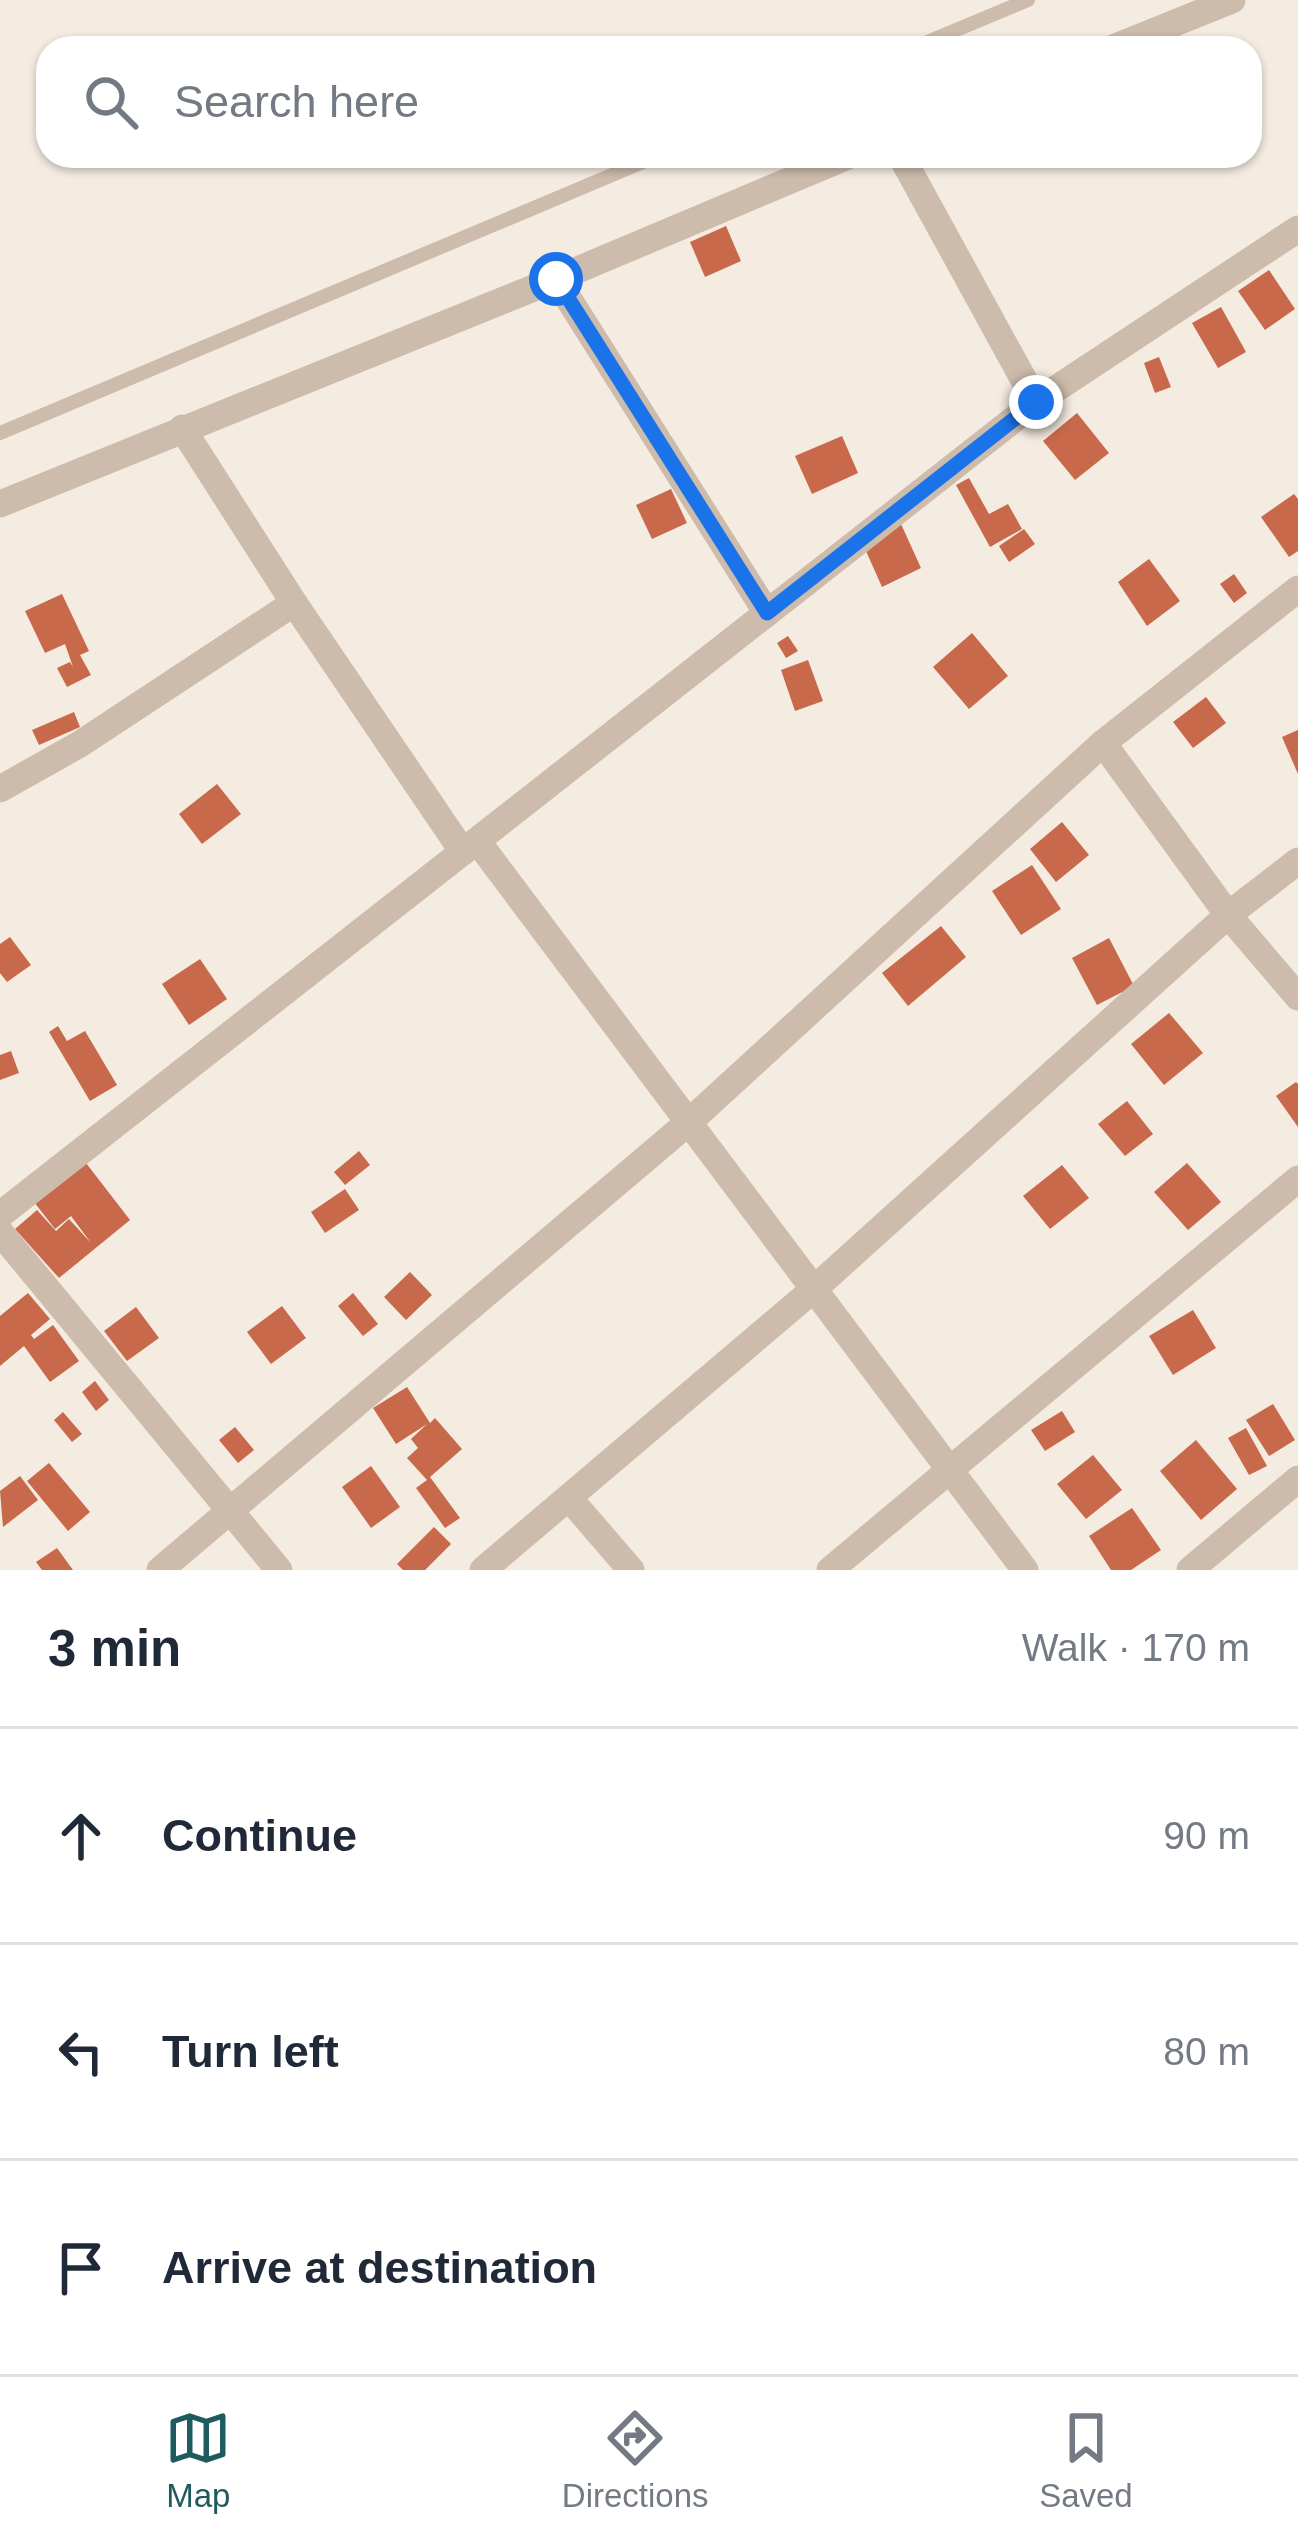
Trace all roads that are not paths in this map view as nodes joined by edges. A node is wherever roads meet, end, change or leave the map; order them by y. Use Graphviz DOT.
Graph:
graph roads {
  1 [pos="1028,0"];
  2 [pos="1232,0"];
  3 [pos="942,36"];
  4 [pos="1143,36"];
  5 [pos="629,168"];
  6 [pos="820,168"];
  7 [pos="908,168"];
  8 [pos="1298,229"];
  9 [pos="556,279"];
  10 [pos="1036,402"];
  11 [pos="182,428"];
  12 [pos="0,433"];
  13 [pos="0,505"];
  14 [pos="1298,589"];
  15 [pos="294,603"];
  16 [pos="767,613"];
  17 [pos="1102,743"];
  18 [pos="0,789"];
  19 [pos="471,847"];
  20 [pos="1298,861"];
  21 [pos="1228,915"];
  22 [pos="1298,998"];
  23 [pos="689,1122"];
  24 [pos="1298,1178"];
  25 [pos="0,1215"];
  26 [pos="0,1232"];
  27 [pos="814,1289"];
  28 [pos="950,1471"];
  29 [pos="1298,1479"];
  30 [pos="569,1498"];
  31 [pos="231,1511"];
  32 [pos="160,1570"];
  33 [pos="279,1570"];
  34 [pos="483,1570"];
  35 [pos="631,1570"];
  36 [pos="830,1570"];
  37 [pos="1025,1570"];
  38 [pos="1190,1570"];
  1 -- 3 [label="lane"];
  2 -- 4 [label="street"];
  5 -- 12 [label="lane"];
  6 -- 9 [label="street"];
  7 -- 10 [label="street"];
  8 -- 10 [label="street"];
  9 -- 11 [label="street"];
  9 -- 16 [label="street"];
  10 -- 16 [label="street"];
  11 -- 13 [label="street"];
  11 -- 15 [label="street"];
  14 -- 17 [label="street"];
  15 -- 18 [label="street"];
  15 -- 19 [label="street"];
  16 -- 19 [label="street"];
  17 -- 21 [label="street"];
  17 -- 23 [label="street"];
  19 -- 23 [label="street"];
  19 -- 25 [label="street"];
  20 -- 21 [label="street"];
  21 -- 22 [label="street"];
  21 -- 27 [label="street"];
  23 -- 27 [label="street"];
  23 -- 31 [label="street"];
  24 -- 28 [label="street"];
  26 -- 31 [label="street"];
  27 -- 28 [label="street"];
  27 -- 30 [label="street"];
  28 -- 36 [label="street"];
  28 -- 37 [label="street"];
  29 -- 38 [label="street"];
  30 -- 34 [label="street"];
  30 -- 35 [label="street"];
  31 -- 32 [label="street"];
  31 -- 33 [label="street"];
}
